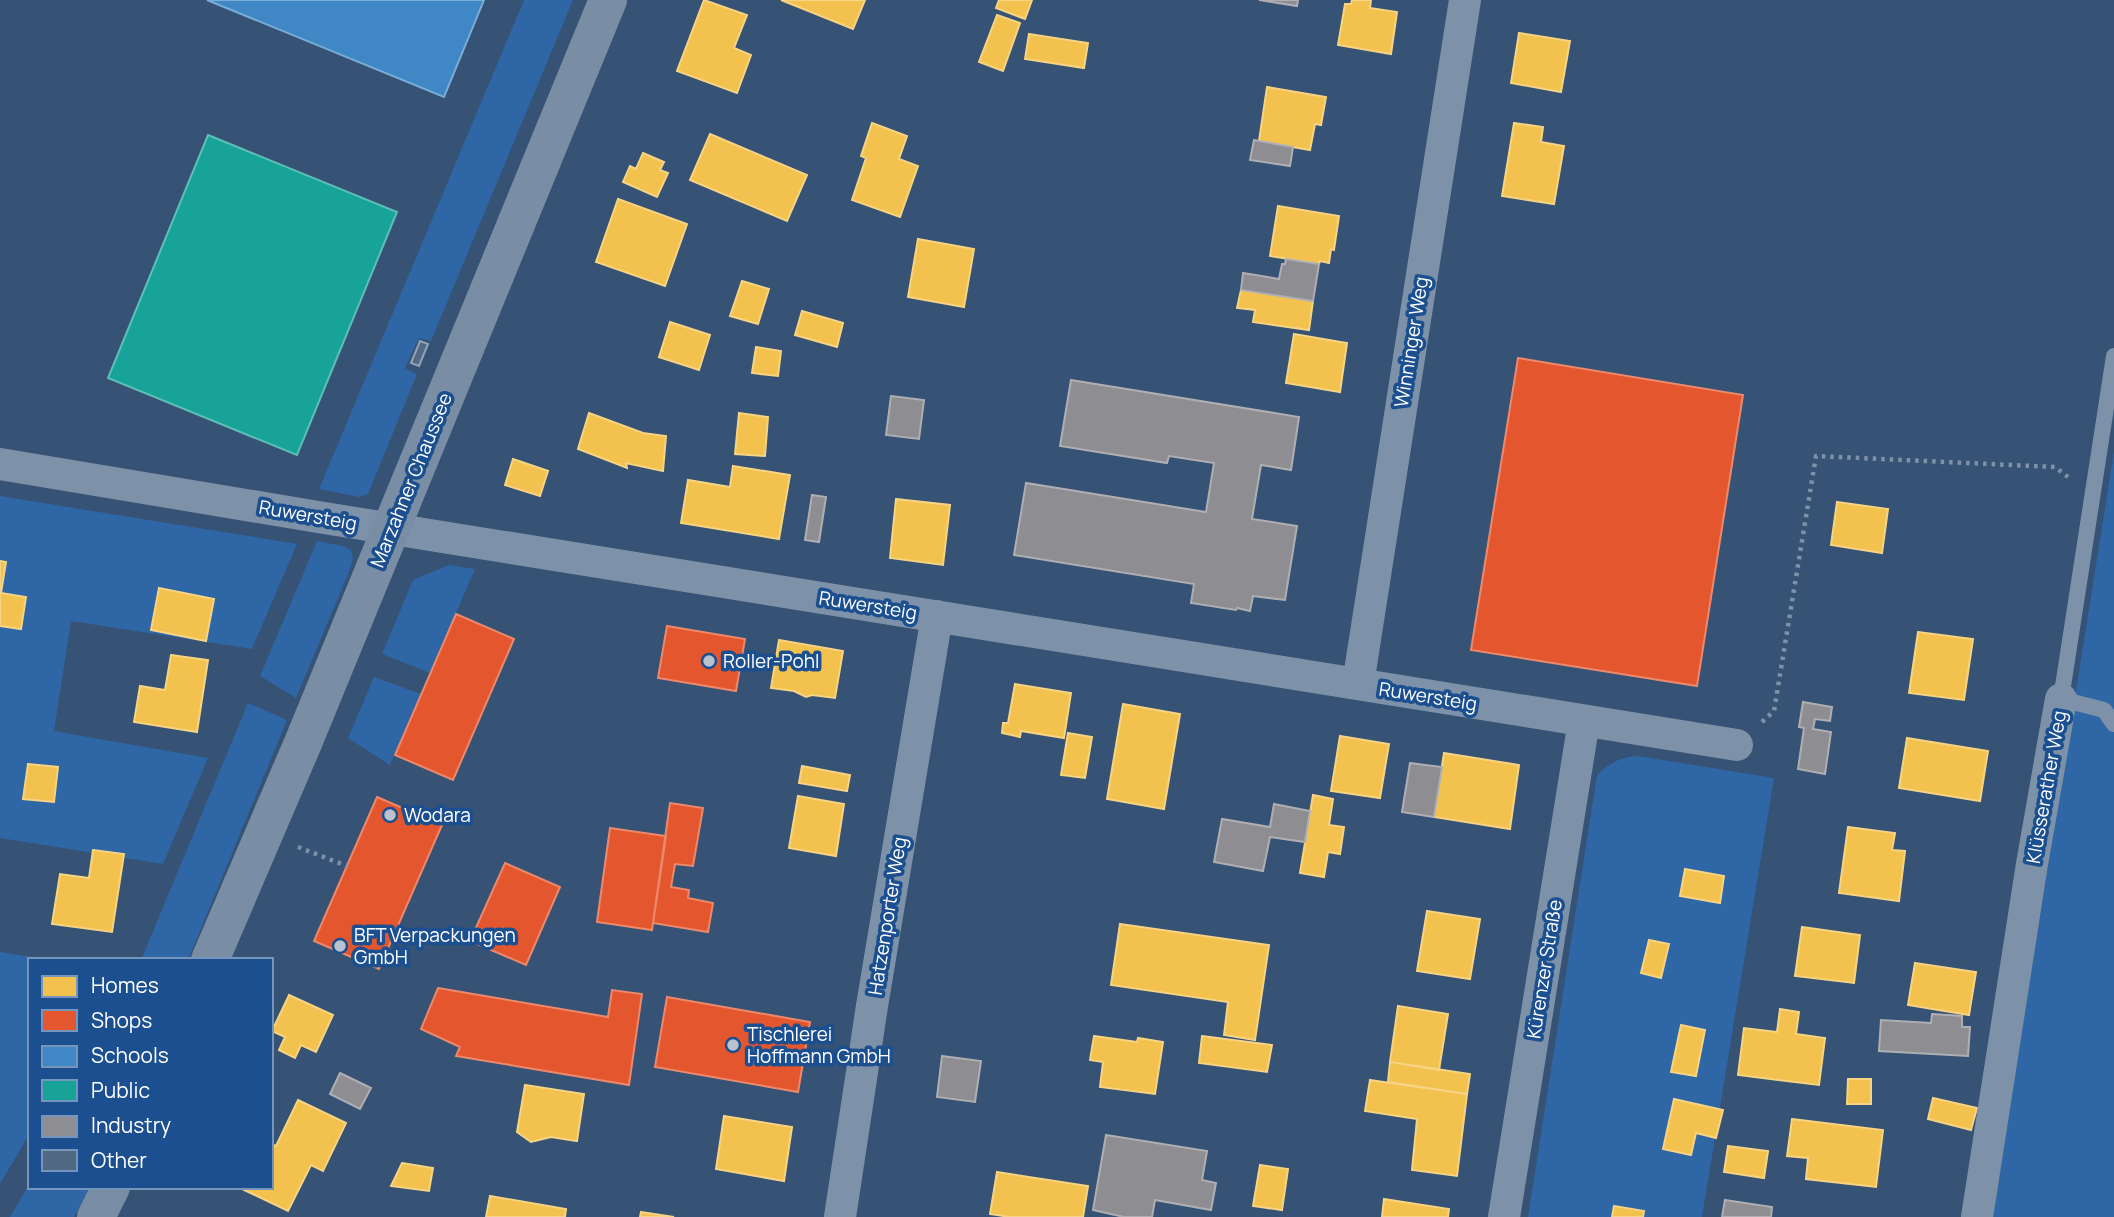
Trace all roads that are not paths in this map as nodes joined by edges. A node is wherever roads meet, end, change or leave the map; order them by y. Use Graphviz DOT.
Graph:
graph roads {
  1 [pos="608,0"];
  2 [pos="1465,0"];
  3 [pos="2114,356"];
  4 [pos="0,464"];
  5 [pos="391,528"];
  6 [pos="937,616"];
  7 [pos="1358,684"];
  8 [pos="2061,699"];
  9 [pos="1584,721"];
  10 [pos="2114,723"];
  11 [pos="1737,745"];
  12 [pos="211,958"];
  13 [pos="110,1189"];
  14 [pos="96,1217"];
  15 [pos="839,1217"];
  16 [pos="1504,1217"];
  17 [pos="1977,1217"];
  1 -- 5 [label="street, Marzahner Chaussee"];
  2 -- 7 [label="street, Winninger Weg"];
  3 -- 8 [label="lane, Klüsserather Weg"];
  4 -- 5 [label="street, Ruwersteig"];
  5 -- 6 [label="street, Ruwersteig"];
  5 -- 12 [label="street, Marzahner Chaussee"];
  6 -- 7 [label="street, Ruwersteig"];
  6 -- 15 [label="street, Hatzenporter Weg"];
  7 -- 9 [label="street, Ruwersteig"];
  8 -- 10 [label="lane"];
  8 -- 17 [label="street, Klüsserather Weg"];
  9 -- 11 [label="street, Ruwersteig"];
  9 -- 16 [label="street, Kürenzer Straße"];
  13 -- 14 [label="street"];
}
